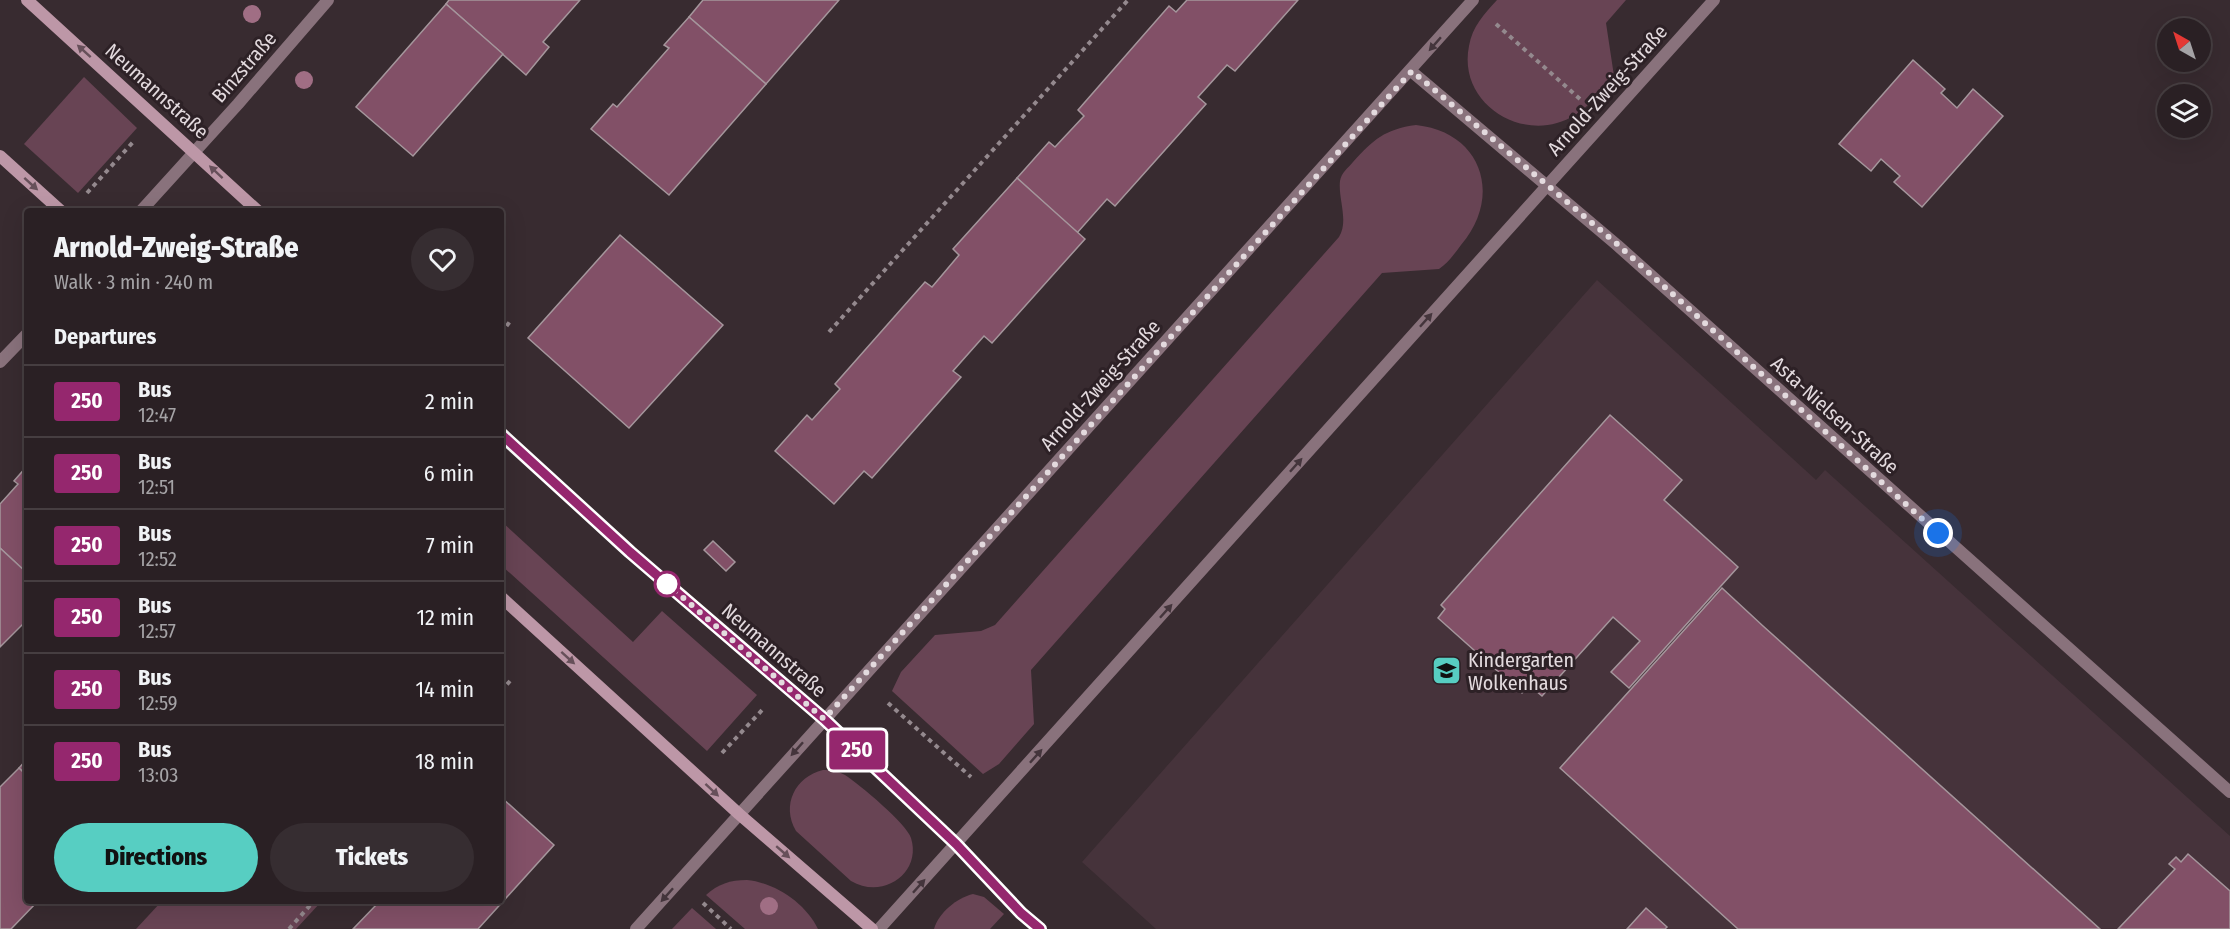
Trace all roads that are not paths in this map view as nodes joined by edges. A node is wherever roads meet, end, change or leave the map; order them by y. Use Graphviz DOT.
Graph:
graph roads {
  1 [pos="27,0"];
  2 [pos="328,0"];
  3 [pos="1473,0"];
  4 [pos="1714,0"];
  5 [pos="1412,71"];
  6 [pos="195,152"];
  7 [pos="0,156"];
  8 [pos="1547,185"];
  9 [pos="58,208"];
  10 [pos="144,208"];
  11 [pos="255,208"];
  12 [pos="24,337"];
  13 [pos="0,362"];
  14 [pos="504,437"];
  15 [pos="504,600"];
  16 [pos="824,719"];
  17 [pos="2230,792"];
  18 [pos="739,814"];
  19 [pos="956,844"];
  20 [pos="636,929"];
  21 [pos="872,929"];
  22 [pos="879,929"];
  23 [pos="1040,929"];
  6 -- 1 [label="street, Neumannstraße, one-way"];
  2 -- 6 [label="street, Binzstraße"];
  3 -- 5 [label="street, Arnold-Zweig-Straße, one-way"];
  4 -- 8 [label="street, Arnold-Zweig-Straße"];
  5 -- 8 [label="street, Asta-Nielsen-Straße"];
  5 -- 16 [label="street, Arnold-Zweig-Straße"];
  6 -- 10 [label="street, Binzstraße"];
  11 -- 6 [label="street, Neumannstraße, one-way"];
  7 -- 9 [label="street, one-way"];
  8 -- 17 [label="street, Asta-Nielsen-Straße"];
  19 -- 8 [label="street, Arnold-Zweig-Straße, one-way"];
  12 -- 13 [label="street"];
  14 -- 16 [label="street, Neumannstraße"];
  15 -- 18 [label="street, one-way"];
  16 -- 18 [label="street, Arnold-Zweig-Straße, one-way"];
  16 -- 19 [label="street, Neumannstraße"];
  18 -- 20 [label="street, Arnold-Zweig-Straße, one-way"];
  18 -- 21 [label="street, one-way"];
  22 -- 19 [label="street, Arnold-Zweig-Straße, one-way"];
  19 -- 23 [label="street, Neumannstraße"];
}
